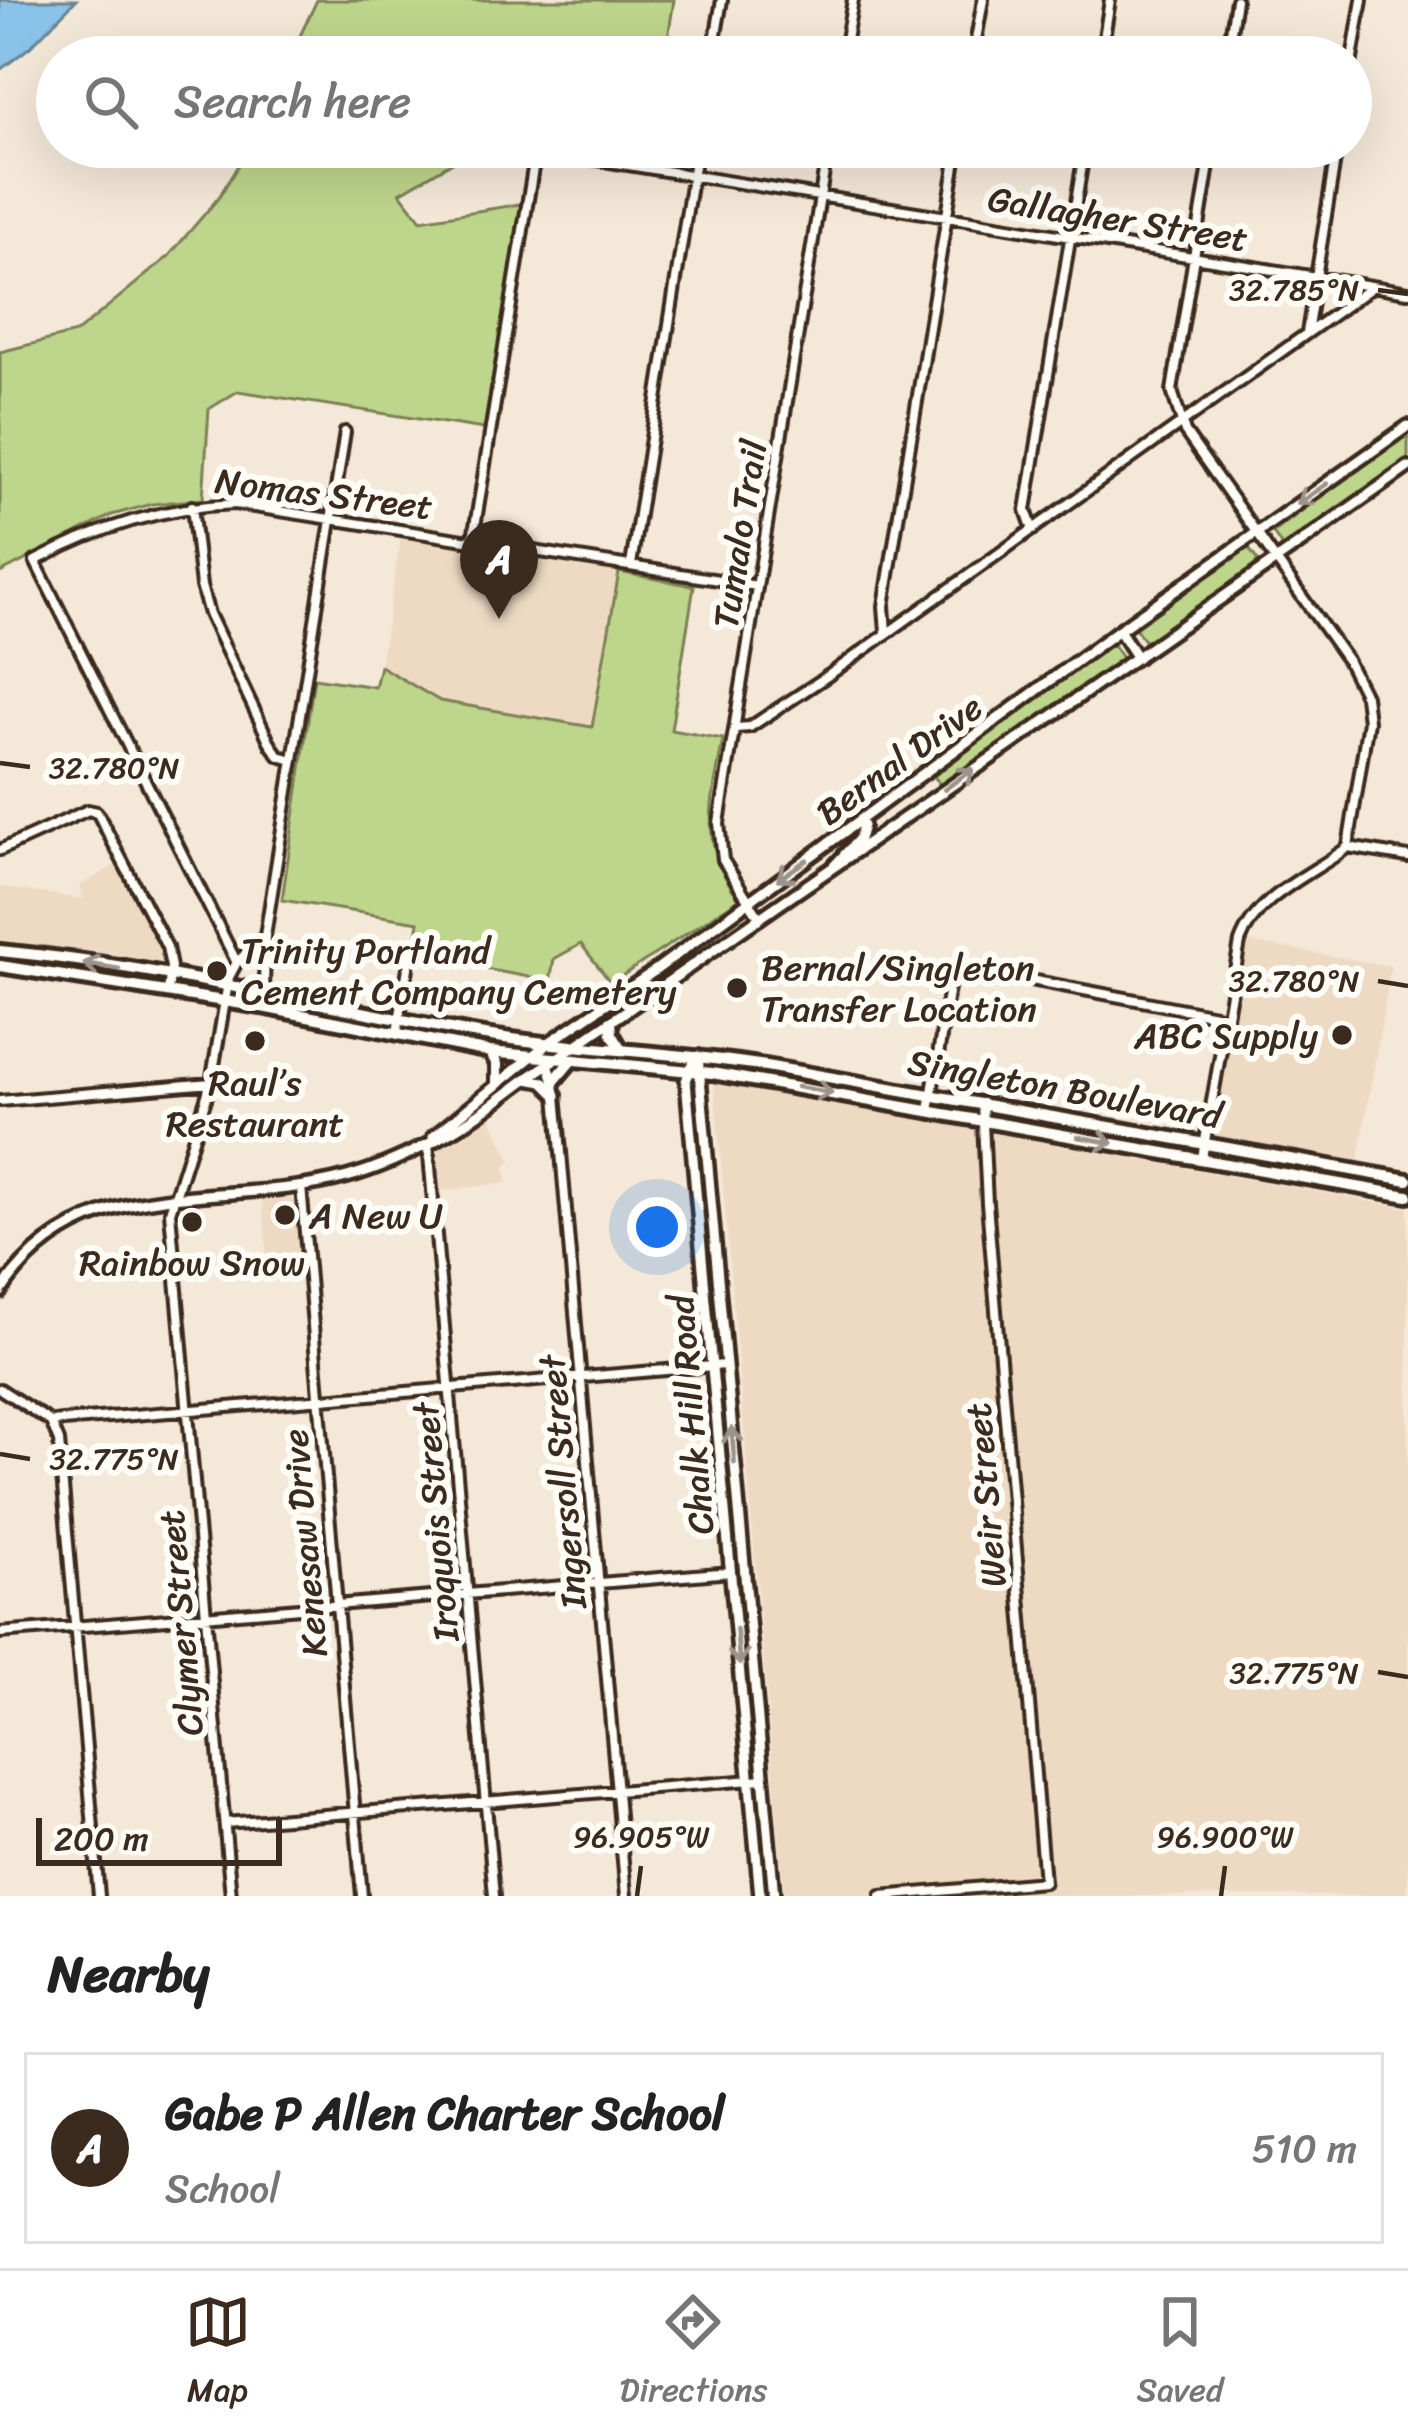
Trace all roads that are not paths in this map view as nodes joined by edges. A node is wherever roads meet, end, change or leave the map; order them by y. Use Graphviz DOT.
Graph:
graph roads {
  1 [pos="722,0"];
  2 [pos="853,0"];
  3 [pos="983,0"];
  4 [pos="1110,0"];
  5 [pos="1236,0"];
  6 [pos="1362,0"];
  7 [pos="716,36"];
  8 [pos="847,36"];
  9 [pos="977,36"];
  10 [pos="1104,36"];
  11 [pos="1230,36"];
  12 [pos="1356,36"];
  13 [pos="533,168"];
  14 [pos="645,168"];
  15 [pos="694,168"];
  16 [pos="825,168"];
  17 [pos="954,168"];
  18 [pos="1082,168"];
  19 [pos="1208,168"];
  20 [pos="1334,168"];
  21 [pos="693,176"];
  22 [pos="820,197"];
  23 [pos="946,218"];
  24 [pos="1070,237"];
  25 [pos="1193,258"];
  26 [pos="1316,278"];
  27 [pos="1372,286"];
  28 [pos="1408,292"];
  29 [pos="1306,334"];
  30 [pos="1180,422"];
  31 [pos="1408,427"];
  32 [pos="345,432"];
  33 [pos="1408,467"];
  34 [pos="192,506"];
  35 [pos="331,517"];
  36 [pos="1033,530"];
  37 [pos="1256,533"];
  38 [pos="472,538"];
  39 [pos="1276,561"];
  40 [pos="631,565"];
  41 [pos="758,586"];
  42 [pos="1119,630"];
  43 [pos="886,633"];
  44 [pos="1137,658"];
  45 [pos="736,728"];
  46 [pos="292,760"];
  47 [pos="914,778"];
  48 [pos="931,800"];
  49 [pos="860,822"];
  50 [pos="1348,848"];
  51 [pos="0,850"];
  52 [pos="1408,857"];
  53 [pos="829,872"];
  54 [pos="749,900"];
  55 [pos="760,920"];
  56 [pos="265,936"];
  57 [pos="0,951"];
  58 [pos="410,956"];
  59 [pos="237,962"];
  60 [pos="0,966"];
  61 [pos="170,977"];
  62 [pos="226,986"];
  63 [pos="168,992"];
  64 [pos="264,992"];
  65 [pos="223,1001"];
  66 [pos="400,1017"];
  67 [pos="1226,1017"];
  68 [pos="611,1022"];
  69 [pos="397,1033"];
  70 [pos="547,1044"];
  71 [pos="574,1047"];
  72 [pos="621,1049"];
  73 [pos="490,1052"];
  74 [pos="698,1056"];
  75 [pos="529,1058"];
  76 [pos="551,1062"];
  77 [pos="570,1062"];
  78 [pos="694,1071"];
  79 [pos="526,1079"];
  80 [pos="496,1082"];
  81 [pos="211,1083"];
  82 [pos="555,1088"];
  83 [pos="932,1094"];
  84 [pos="0,1101"];
  85 [pos="982,1103"];
  86 [pos="929,1111"];
  87 [pos="981,1120"];
  88 [pos="428,1143"];
  89 [pos="1205,1143"];
  90 [pos="1272,1155"];
  91 [pos="1202,1158"];
  92 [pos="1270,1170"];
  93 [pos="1408,1180"];
  94 [pos="302,1185"];
  95 [pos="1408,1196"];
  96 [pos="172,1197"];
  97 [pos="0,1293"];
  98 [pos="725,1365"];
  99 [pos="711,1366"];
  100 [pos="580,1377"];
  101 [pos="451,1388"];
  102 [pos="0,1389"];
  103 [pos="318,1399"];
  104 [pos="188,1410"];
  105 [pos="51,1422"];
  106 [pos="725,1504"];
  107 [pos="739,1504"];
  108 [pos="742,1532"];
  109 [pos="728,1533"];
  110 [pos="731,1572"];
  111 [pos="598,1582"];
  112 [pos="468,1593"];
  113 [pos="338,1605"];
  114 [pos="207,1616"];
  115 [pos="75,1627"];
  116 [pos="0,1633"];
  117 [pos="755,1684"];
  118 [pos="741,1685"];
  119 [pos="764,1779"];
  120 [pos="749,1780"];
  121 [pos="617,1790"];
  122 [pos="486,1799"];
  123 [pos="354,1811"];
  124 [pos="224,1822"];
  125 [pos="99,1896"];
  126 [pos="231,1896"];
  127 [pos="362,1896"];
  128 [pos="494,1896"];
  129 [pos="626,1896"];
  130 [pos="760,1896"];
  131 [pos="774,1896"];
  132 [pos="881,1896"];
  1 -- 7 [label="street"];
  2 -- 8 [label="street"];
  3 -- 9 [label="street"];
  4 -- 10 [label="street"];
  5 -- 11 [label="street"];
  6 -- 12 [label="street"];
  13 -- 38 [label="street"];
  14 -- 21 [label="street, Gallagher Street"];
  15 -- 21 [label="street"];
  16 -- 22 [label="street, Tumalo Trail"];
  17 -- 23 [label="street"];
  18 -- 24 [label="street"];
  19 -- 25 [label="street"];
  20 -- 26 [label="street"];
  21 -- 22 [label="street, Gallagher Street"];
  21 -- 40 [label="street"];
  22 -- 23 [label="street, Gallagher Street"];
  22 -- 41 [label="street, Tumalo Trail"];
  23 -- 24 [label="street, Gallagher Street"];
  23 -- 43 [label="street"];
  24 -- 25 [label="street, Gallagher Street"];
  24 -- 36 [label="street"];
  25 -- 26 [label="street, Gallagher Street"];
  25 -- 30 [label="street"];
  26 -- 27 [label="street, Gallagher Street"];
  26 -- 29 [label="street"];
  27 -- 28 [label="street, Gallagher Street"];
  27 -- 29 [label="street"];
  29 -- 30 [label="street"];
  30 -- 36 [label="street"];
  30 -- 37 [label="street"];
  31 -- 37 [label="street, Bernal Drive, one-way"];
  32 -- 35 [label="street"];
  33 -- 39 [label="street, Bernal Drive"];
  34 -- 35 [label="street, Nomas Street"];
  34 -- 46 [label="street"];
  34 -- 59 [label="street, Nomas Street"];
  35 -- 38 [label="street, Nomas Street"];
  35 -- 46 [label="street"];
  36 -- 43 [label="street"];
  37 -- 39 [label="street"];
  37 -- 42 [label="street, Bernal Drive"];
  38 -- 40 [label="street, Nomas Street"];
  39 -- 44 [label="street, Bernal Drive"];
  39 -- 50 [label="street"];
  40 -- 41 [label="street, Nomas Street"];
  41 -- 45 [label="street, Tumalo Trail"];
  42 -- 44 [label="street"];
  42 -- 47 [label="street, Bernal Drive"];
  43 -- 45 [label="street"];
  48 -- 44 [label="street, Bernal Drive, one-way"];
  45 -- 54 [label="street, Tumalo Trail"];
  46 -- 56 [label="street"];
  47 -- 48 [label="street"];
  47 -- 49 [label="street, Bernal Drive"];
  48 -- 53 [label="street, Bernal Drive"];
  49 -- 53 [label="street"];
  49 -- 54 [label="street, Bernal Drive, one-way"];
  50 -- 52 [label="street"];
  50 -- 67 [label="street"];
  51 -- 61 [label="street"];
  53 -- 55 [label="street, Bernal Drive"];
  54 -- 55 [label="street, Tumalo Trail"];
  54 -- 70 [label="street, Bernal Drive"];
  55 -- 68 [label="street, Bernal Drive"];
  56 -- 59 [label="street, Clymer Street"];
  56 -- 64 [label="street"];
  61 -- 57 [label="main road, Singleton Boulevard, one-way"];
  58 -- 66 [label="street"];
  59 -- 62 [label="street, Clymer Street"];
  60 -- 63 [label="main road, Singleton Boulevard"];
  61 -- 62 [label="main road, Singleton Boulevard"];
  61 -- 63 [label="street"];
  62 -- 64 [label="main road, Singleton Boulevard"];
  62 -- 65 [label="street, Clymer Street"];
  63 -- 65 [label="main road, Singleton Boulevard"];
  64 -- 66 [label="main road, Singleton Boulevard"];
  65 -- 69 [label="main road, Singleton Boulevard"];
  65 -- 81 [label="street, Clymer Street"];
  66 -- 69 [label="street"];
  66 -- 70 [label="main road, Singleton Boulevard"];
  67 -- 83 [label="street"];
  67 -- 89 [label="street"];
  68 -- 71 [label="street, Bernal Drive"];
  68 -- 72 [label="main road"];
  69 -- 73 [label="main road, Singleton Boulevard"];
  70 -- 71 [label="main road, Singleton Boulevard"];
  70 -- 75 [label="street, Bernal Drive"];
  71 -- 72 [label="main road, Singleton Boulevard"];
  71 -- 76 [label="street, Bernal Drive"];
  72 -- 74 [label="main road, Singleton Boulevard"];
  73 -- 75 [label="main road, Singleton Boulevard"];
  73 -- 80 [label="main road"];
  74 -- 78 [label="street, Chalk Hill Road"];
  74 -- 83 [label="main road, Singleton Boulevard"];
  75 -- 76 [label="main road, Singleton Boulevard"];
  75 -- 80 [label="street, Bernal Drive"];
  76 -- 77 [label="main road, Singleton Boulevard"];
  76 -- 79 [label="street, Bernal Drive"];
  76 -- 82 [label="street, Ingersoll Street"];
  77 -- 78 [label="main road, Singleton Boulevard"];
  77 -- 82 [label="main road"];
  78 -- 86 [label="main road, Singleton Boulevard, one-way"];
  78 -- 98 [label="street, Chalk Hill Road"];
  78 -- 99 [label="street, Chalk Hill Road"];
  79 -- 82 [label="street"];
  79 -- 88 [label="street, Bernal Drive"];
  80 -- 88 [label="street, Bernal Drive"];
  81 -- 84 [label="street"];
  81 -- 96 [label="street, Clymer Street"];
  82 -- 100 [label="street, Ingersoll Street"];
  83 -- 85 [label="main road, Singleton Boulevard"];
  83 -- 86 [label="street"];
  85 -- 87 [label="street, Weir Street"];
  85 -- 89 [label="main road, Singleton Boulevard"];
  86 -- 87 [label="main road, Singleton Boulevard"];
  87 -- 91 [label="main road, Singleton Boulevard, one-way"];
  87 -- 132 [label="street, Weir Street"];
  88 -- 94 [label="street, Bernal Drive"];
  88 -- 101 [label="street, Iroquois Street"];
  89 -- 90 [label="main road, Singleton Boulevard"];
  89 -- 91 [label="street"];
  90 -- 92 [label="main road"];
  90 -- 93 [label="main road, Singleton Boulevard"];
  91 -- 92 [label="main road, Singleton Boulevard"];
  92 -- 95 [label="main road, Singleton Boulevard"];
  94 -- 96 [label="street, Bernal Drive"];
  94 -- 103 [label="street, Kenesaw Drive"];
  96 -- 97 [label="street, Bernal Drive"];
  96 -- 104 [label="street, Clymer Street"];
  98 -- 99 [label="street"];
  107 -- 98 [label="street, Chalk Hill Road, one-way"];
  99 -- 100 [label="street"];
  99 -- 106 [label="street, Chalk Hill Road"];
  100 -- 101 [label="street"];
  100 -- 111 [label="street, Ingersoll Street"];
  101 -- 103 [label="street"];
  101 -- 112 [label="street, Iroquois Street"];
  102 -- 105 [label="street"];
  103 -- 104 [label="street"];
  103 -- 113 [label="street, Kenesaw Drive"];
  104 -- 105 [label="street"];
  104 -- 114 [label="street, Clymer Street"];
  105 -- 115 [label="street"];
  106 -- 107 [label="street"];
  106 -- 109 [label="street, Chalk Hill Road"];
  107 -- 108 [label="street, Chalk Hill Road"];
  108 -- 109 [label="street"];
  108 -- 117 [label="street, Chalk Hill Road"];
  109 -- 110 [label="street, Chalk Hill Road"];
  110 -- 111 [label="street"];
  110 -- 118 [label="street, Chalk Hill Road, one-way"];
  111 -- 112 [label="street"];
  111 -- 121 [label="street, Ingersoll Street"];
  112 -- 113 [label="street"];
  112 -- 122 [label="street, Iroquois Street"];
  113 -- 114 [label="street"];
  113 -- 123 [label="street, Kenesaw Drive"];
  114 -- 115 [label="street"];
  114 -- 124 [label="street, Clymer Street"];
  115 -- 116 [label="street"];
  115 -- 125 [label="street"];
  117 -- 118 [label="street"];
  117 -- 119 [label="street, Chalk Hill Road"];
  118 -- 120 [label="street, Chalk Hill Road"];
  119 -- 120 [label="street"];
  119 -- 131 [label="street, Chalk Hill Road"];
  120 -- 121 [label="street"];
  120 -- 130 [label="street, Chalk Hill Road"];
  121 -- 122 [label="street"];
  121 -- 129 [label="street, Ingersoll Street"];
  122 -- 123 [label="street"];
  122 -- 128 [label="street, Iroquois Street"];
  123 -- 124 [label="street"];
  123 -- 127 [label="street, Kenesaw Drive"];
  124 -- 126 [label="street, Clymer Street"];
}
